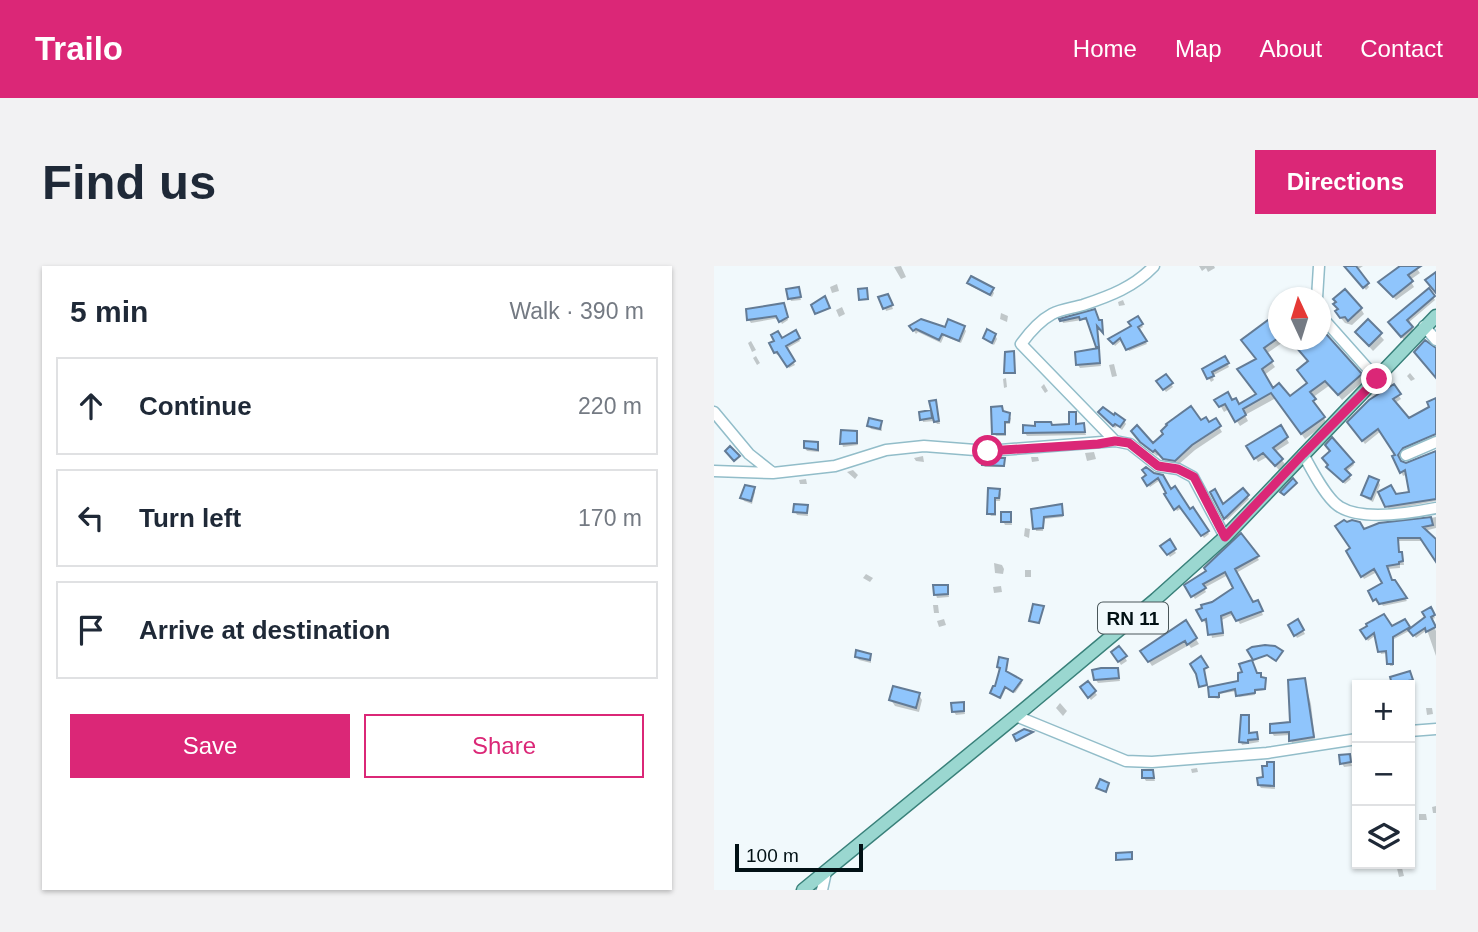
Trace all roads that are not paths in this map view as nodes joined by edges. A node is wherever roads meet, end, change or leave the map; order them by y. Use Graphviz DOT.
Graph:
graph roads {
  1 [pos="1154,266"];
  2 [pos="1319,266"];
  3 [pos="1318,287"];
  4 [pos="1436,316"];
  5 [pos="1331,326"];
  6 [pos="1424,326"];
  7 [pos="1436,340"];
  8 [pos="1377,379"];
  9 [pos="714,412"];
  10 [pos="1115,441"];
  11 [pos="1436,442"];
  12 [pos="1303,454"];
  13 [pos="1406,455"];
  14 [pos="714,471"];
  15 [pos="773,472"];
  16 [pos="1436,509"];
  17 [pos="1225,537"];
  18 [pos="1016,716"];
  19 [pos="1436,729"];
  20 [pos="1415,731"];
  21 [pos="1352,740"];
  22 [pos="826,872"];
  23 [pos="803,890"];
  24 [pos="822,890"];
  1 -- 10 [label="street"];
  2 -- 3 [label="street"];
  4 -- 6 [label="main road, RN 11"];
  5 -- 8 [label="street"];
  6 -- 7 [label="street"];
  6 -- 8 [label="main road, RN 11"];
  8 -- 12 [label="main road, RN 11"];
  9 -- 15 [label="street"];
  10 -- 15 [label="street"];
  10 -- 17 [label="street"];
  11 -- 13 [label="street"];
  12 -- 16 [label="street"];
  12 -- 17 [label="main road, RN 11"];
  14 -- 15 [label="street"];
  17 -- 18 [label="main road, RN 11"];
  18 -- 21 [label="street"];
  18 -- 22 [label="main road, RN 11"];
  19 -- 20 [label="street"];
  22 -- 23 [label="main road, RN 11"];
  22 -- 24 [label="street"];
}
